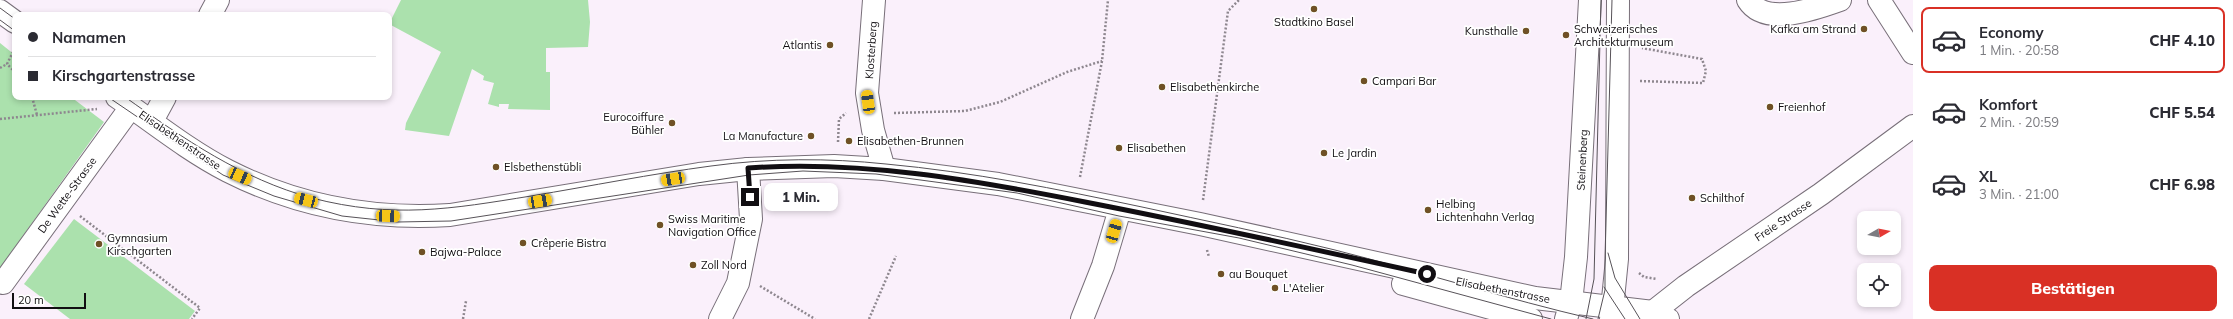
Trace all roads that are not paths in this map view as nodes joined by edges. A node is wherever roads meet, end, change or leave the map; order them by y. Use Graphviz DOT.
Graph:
graph roads {
  1 [pos="218,0"];
  2 [pos="874,0"];
  3 [pos="1590,0"];
  4 [pos="1618,0"];
  5 [pos="1748,0"];
  6 [pos="1840,0"];
  7 [pos="1879,0"];
  8 [pos="0,11"];
  9 [pos="212,12"];
  10 [pos="12,20"];
  11 [pos="1913,53"];
  12 [pos="163,100"];
  13 [pos="116,104"];
  14 [pos="152,121"];
  15 [pos="1913,126"];
  16 [pos="748,168"];
  17 [pos="884,169"];
  18 [pos="1120,209"];
  19 [pos="4,283"];
  20 [pos="1568,313"];
  21 [pos="1613,313"];
  22 [pos="1660,315"];
  23 [pos="720,319"];
  24 [pos="1082,319"];
  25 [pos="1531,319"];
  1 -- 9 [label="street"];
  2 -- 17 [label="street, Klosterberg"];
  3 -- 20 [label="street, Steinenberg"];
  4 -- 21 [label="street"];
  5 -- 6 [label="street"];
  7 -- 11 [label="street"];
  8 -- 10 [label="street"];
  12 -- 14 [label="street"];
  13 -- 14 [label="street, Elisabethenstrasse"];
  13 -- 19 [label="street, De Wette-Strasse"];
  14 -- 16 [label="street, Elisabethenstrasse"];
  15 -- 22 [label="street, Freie Strasse"];
  16 -- 17 [label="street, Elisabethenstrasse"];
  16 -- 23 [label="street"];
  17 -- 18 [label="street, Elisabethenstrasse"];
  18 -- 20 [label="street, Elisabethenstrasse"];
  18 -- 24 [label="street"];
  18 -- 25 [label="street, Elisabethenstrasse"];
  20 -- 21 [label="street, Elisabethenstrasse"];
  21 -- 22 [label="street, Elisabethenstrasse"];
}
